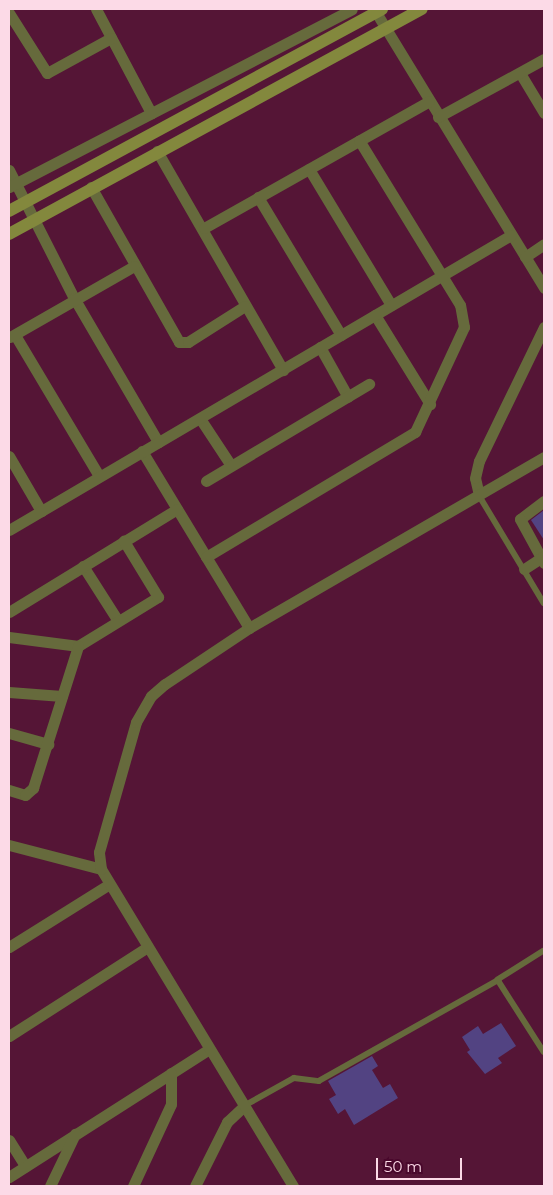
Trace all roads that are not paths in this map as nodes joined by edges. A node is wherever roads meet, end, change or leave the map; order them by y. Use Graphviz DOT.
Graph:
graph roads {
  1 [pos="96,9"];
  2 [pos="352,9"];
  3 [pos="422,9"];
  4 [pos="377,10"];
  5 [pos="9,13"];
  6 [pos="385,29"];
  7 [pos="111,38"];
  8 [pos="544,59"];
  9 [pos="520,73"];
  10 [pos="429,101"];
  11 [pos="151,113"];
  12 [pos="544,113"];
  13 [pos="438,117"];
  14 [pos="359,140"];
  15 [pos="157,151"];
  16 [pos="309,169"];
  17 [pos="9,170"];
  18 [pos="12,185"];
  19 [pos="91,187"];
  20 [pos="258,197"];
  21 [pos="26,201"];
  22 [pos="9,211"];
  23 [pos="36,218"];
  24 [pos="204,228"];
  25 [pos="9,234"];
  26 [pos="511,235"];
  27 [pos="544,244"];
  28 [pos="525,257"];
  29 [pos="134,266"];
  30 [pos="441,276"];
  31 [pos="544,288"];
  32 [pos="74,298"];
  33 [pos="391,305"];
  34 [pos="245,306"];
  35 [pos="375,315"];
  36 [pos="544,327"];
  37 [pos="341,334"];
  38 [pos="12,336"];
  39 [pos="320,347"];
  40 [pos="283,370"];
  41 [pos="369,384"];
  42 [pos="348,397"];
  43 [pos="430,404"];
  44 [pos="201,420"];
  45 [pos="158,442"];
  46 [pos="142,451"];
  47 [pos="9,456"];
  48 [pos="544,457"];
  49 [pos="230,464"];
  50 [pos="100,476"];
  51 [pos="206,481"];
  52 [pos="479,496"];
  53 [pos="544,501"];
  54 [pos="177,509"];
  55 [pos="41,511"];
  56 [pos="9,530"];
  57 [pos="124,541"];
  58 [pos="206,557"];
  59 [pos="543,559"];
  60 [pos="83,566"];
  61 [pos="524,569"];
  62 [pos="544,603"];
  63 [pos="9,612"];
  64 [pos="118,621"];
  65 [pos="249,628"];
  66 [pos="9,636"];
  67 [pos="78,646"];
  68 [pos="9,692"];
  69 [pos="62,696"];
  70 [pos="9,733"];
  71 [pos="48,744"];
  72 [pos="9,790"];
  73 [pos="9,845"];
  74 [pos="101,869"];
  75 [pos="108,885"];
  76 [pos="9,947"];
  77 [pos="146,948"];
  78 [pos="544,951"];
  79 [pos="498,980"];
  80 [pos="9,1036"];
  81 [pos="209,1049"];
  82 [pos="544,1052"];
  83 [pos="171,1073"];
  84 [pos="244,1106"];
  85 [pos="75,1134"];
  86 [pos="9,1140"];
  87 [pos="25,1166"];
  88 [pos="9,1177"];
  89 [pos="198,1185"];
  90 [pos="50,1186"];
  91 [pos="133,1186"];
  92 [pos="292,1186"];
  1 -- 7 [label="street"];
  2 -- 11 [label="street"];
  3 -- 6 [label="street"];
  4 -- 6 [label="street"];
  4 -- 21 [label="street"];
  5 -- 7 [label="street"];
  6 -- 10 [label="street"];
  6 -- 15 [label="street"];
  7 -- 11 [label="street"];
  8 -- 9 [label="street"];
  9 -- 12 [label="street"];
  9 -- 13 [label="street"];
  10 -- 13 [label="street"];
  10 -- 14 [label="street"];
  11 -- 18 [label="street"];
  13 -- 26 [label="street"];
  14 -- 16 [label="street"];
  14 -- 30 [label="street"];
  15 -- 19 [label="street"];
  15 -- 24 [label="street"];
  16 -- 20 [label="street"];
  16 -- 33 [label="street"];
  17 -- 18 [label="street"];
  18 -- 21 [label="street"];
  19 -- 23 [label="street"];
  19 -- 29 [label="street"];
  20 -- 24 [label="street"];
  20 -- 37 [label="street"];
  21 -- 22 [label="street"];
  21 -- 23 [label="street"];
  23 -- 25 [label="street"];
  23 -- 32 [label="street"];
  24 -- 34 [label="street"];
  26 -- 28 [label="street"];
  26 -- 30 [label="street"];
  27 -- 28 [label="street"];
  28 -- 31 [label="street"];
  29 -- 32 [label="street"];
  29 -- 34 [label="street"];
  30 -- 33 [label="street"];
  30 -- 43 [label="street"];
  32 -- 38 [label="street"];
  32 -- 45 [label="street"];
  33 -- 35 [label="street"];
  34 -- 40 [label="street"];
  35 -- 37 [label="street"];
  35 -- 43 [label="street"];
  36 -- 52 [label="street"];
  37 -- 39 [label="street"];
  38 -- 50 [label="street"];
  39 -- 40 [label="street"];
  39 -- 42 [label="street"];
  40 -- 44 [label="street"];
  41 -- 42 [label="street"];
  42 -- 49 [label="street"];
  43 -- 58 [label="street"];
  44 -- 45 [label="street"];
  44 -- 49 [label="street"];
  45 -- 46 [label="street"];
  46 -- 50 [label="street"];
  46 -- 54 [label="street"];
  47 -- 55 [label="street"];
  48 -- 52 [label="street"];
  49 -- 51 [label="street"];
  50 -- 55 [label="street"];
  52 -- 61 [label="lane"];
  52 -- 65 [label="street"];
  53 -- 59 [label="street"];
  54 -- 57 [label="street"];
  54 -- 58 [label="street"];
  55 -- 56 [label="street"];
  57 -- 60 [label="street"];
  57 -- 64 [label="street"];
  58 -- 65 [label="street"];
  59 -- 61 [label="street"];
  60 -- 63 [label="street"];
  60 -- 64 [label="street"];
  61 -- 62 [label="lane"];
  64 -- 67 [label="street"];
  65 -- 74 [label="street"];
  66 -- 67 [label="street"];
  67 -- 69 [label="street"];
  68 -- 69 [label="street"];
  69 -- 71 [label="street"];
  70 -- 71 [label="street"];
  71 -- 72 [label="street"];
  73 -- 74 [label="street"];
  74 -- 75 [label="street"];
  75 -- 76 [label="street"];
  75 -- 77 [label="street"];
  77 -- 80 [label="street"];
  77 -- 81 [label="street"];
  78 -- 79 [label="lane"];
  79 -- 82 [label="lane"];
  79 -- 84 [label="lane"];
  81 -- 83 [label="street"];
  81 -- 84 [label="street"];
  83 -- 85 [label="street"];
  83 -- 91 [label="street"];
  84 -- 89 [label="street"];
  84 -- 92 [label="street"];
  85 -- 87 [label="street"];
  85 -- 90 [label="street"];
  86 -- 87 [label="street"];
  87 -- 88 [label="street"];
}
